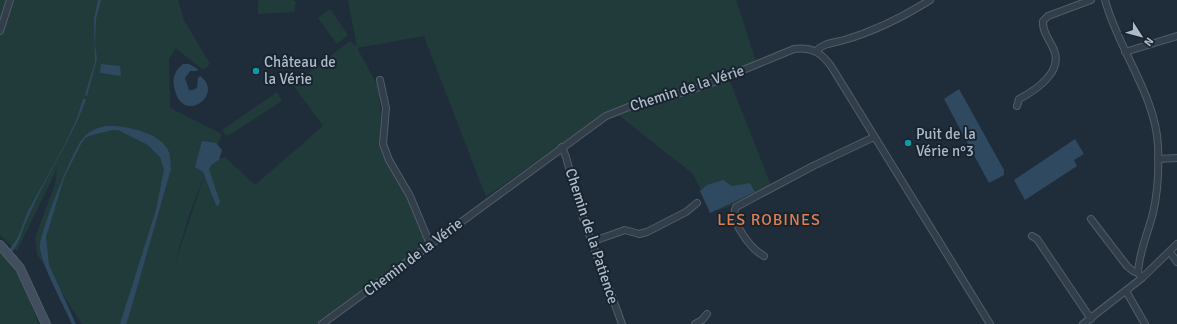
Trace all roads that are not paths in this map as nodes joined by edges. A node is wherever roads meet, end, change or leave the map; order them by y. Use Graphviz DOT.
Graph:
graph roads {
  1 [pos="10,0"];
  2 [pos="930,0"];
  3 [pos="1091,0"];
  4 [pos="1105,0"];
  5 [pos="0,31"];
  6 [pos="1177,36"];
  7 [pos="816,51"];
  8 [pos="1125,52"];
  9 [pos="380,80"];
  10 [pos="1018,106"];
  11 [pos="874,137"];
  12 [pos="562,147"];
  13 [pos="1158,158"];
  14 [pos="1177,158"];
  15 [pos="697,203"];
  16 [pos="1092,219"];
  17 [pos="1032,236"];
  18 [pos="592,242"];
  19 [pos="430,244"];
  20 [pos="1177,244"];
  21 [pos="0,245"];
  22 [pos="1170,252"];
  23 [pos="764,256"];
  24 [pos="1177,262"];
  25 [pos="1138,273"];
  26 [pos="1142,278"];
  27 [pos="1126,291"];
  28 [pos="708,314"];
  29 [pos="1091,319"];
  30 [pos="46,324"];
  31 [pos="322,324"];
  32 [pos="622,324"];
  33 [pos="695,324"];
  34 [pos="990,324"];
  35 [pos="1083,324"];
  36 [pos="1144,324"];
  1 -- 5 [label="street"];
  2 -- 7 [label="street"];
  3 -- 10 [label="street"];
  4 -- 8 [label="street"];
  6 -- 8 [label="street"];
  7 -- 11 [label="street"];
  7 -- 12 [label="street, Chemin de la Vérie"];
  8 -- 13 [label="street"];
  9 -- 19 [label="street"];
  11 -- 23 [label="street"];
  11 -- 34 [label="street"];
  12 -- 18 [label="street, Chemin de la Patience"];
  12 -- 19 [label="street, Chemin de la Vérie"];
  13 -- 14 [label="street"];
  13 -- 25 [label="street"];
  15 -- 18 [label="street"];
  16 -- 25 [label="street"];
  17 -- 29 [label="street"];
  18 -- 32 [label="street, Chemin de la Patience"];
  19 -- 31 [label="street, Chemin de la Vérie"];
  20 -- 22 [label="street"];
  21 -- 30 [label="main road"];
  22 -- 24 [label="street"];
  22 -- 26 [label="street"];
  25 -- 26 [label="street"];
  26 -- 27 [label="street"];
  27 -- 29 [label="street"];
  27 -- 36 [label="street"];
  28 -- 33 [label="street"];
  29 -- 35 [label="street"];
}
